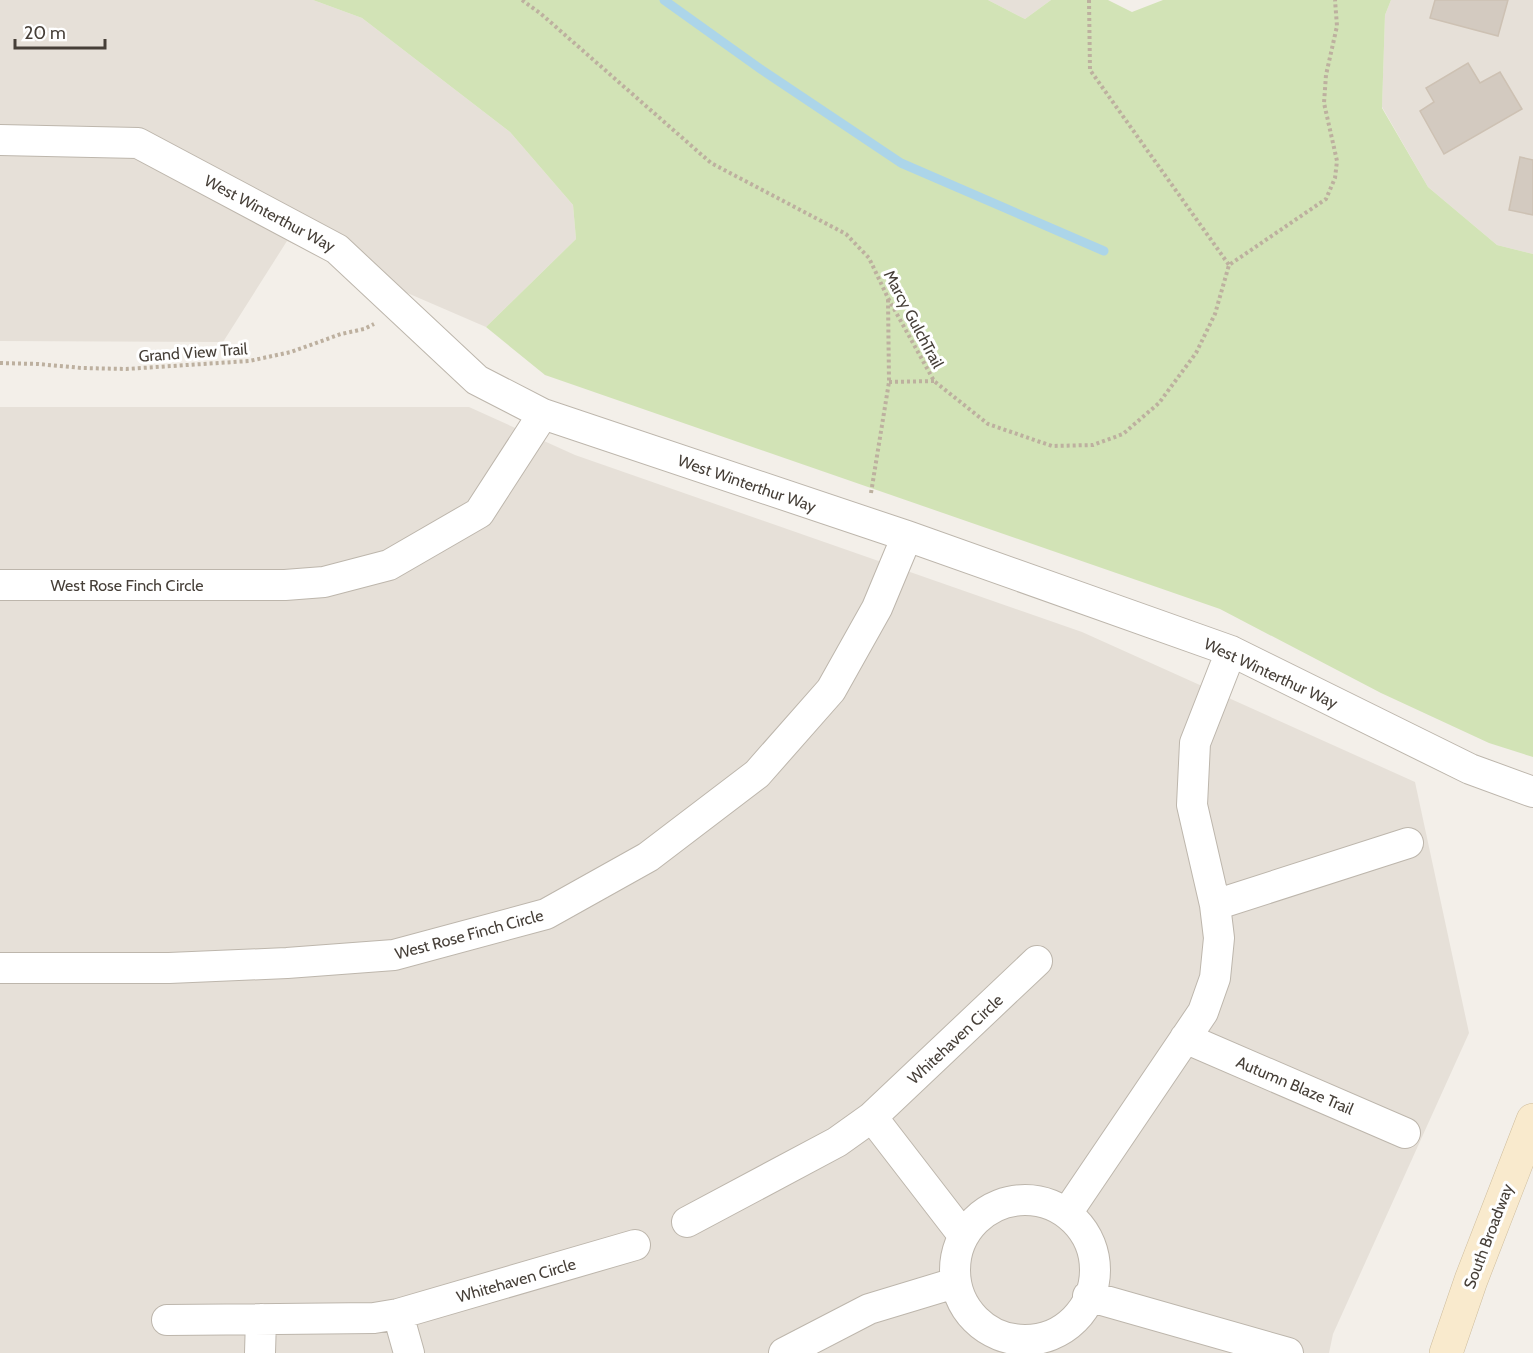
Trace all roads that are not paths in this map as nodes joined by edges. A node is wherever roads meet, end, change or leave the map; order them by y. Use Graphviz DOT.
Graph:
graph roads {
  1 [pos="0,140"];
  2 [pos="543,414"];
  3 [pos="907,536"];
  4 [pos="0,585"];
  5 [pos="1231,651"];
  6 [pos="1533,792"];
  7 [pos="1408,843"];
  8 [pos="1215,905"];
  9 [pos="1037,961"];
  10 [pos="0,968"];
  11 [pos="1185,1038"];
  12 [pos="872,1117"];
  13 [pos="1533,1120"];
  14 [pos="1405,1132"];
  15 [pos="1067,1213"];
  16 [pos="687,1222"];
  17 [pos="963,1235"];
  18 [pos="635,1245"];
  19 [pos="955,1283"];
  20 [pos="1088,1296"];
  21 [pos="398,1314"];
  22 [pos="261,1319"];
  23 [pos="167,1320"];
  24 [pos="1220,1344"];
  25 [pos="1042,1346"];
  26 [pos="260,1353"];
  27 [pos="409,1353"];
  28 [pos="784,1353"];
  29 [pos="1288,1353"];
  30 [pos="1446,1353"];
  1 -- 2 [label="street, West Winterthur Way"];
  2 -- 3 [label="street, West Winterthur Way"];
  2 -- 4 [label="street, West Rose Finch Circle"];
  3 -- 5 [label="street, West Winterthur Way"];
  3 -- 10 [label="street, West Rose Finch Circle"];
  5 -- 6 [label="street, West Winterthur Way"];
  5 -- 8 [label="street"];
  7 -- 8 [label="street"];
  8 -- 11 [label="street"];
  9 -- 12 [label="street, Whitehaven Circle"];
  11 -- 14 [label="street, Autumn Blaze Trail"];
  11 -- 15 [label="street"];
  12 -- 16 [label="street, Whitehaven Circle"];
  12 -- 17 [label="street"];
  13 -- 30 [label="main road, South Broadway"];
  15 -- 17 [label="street"];
  15 -- 20 [label="street"];
  17 -- 19 [label="street"];
  18 -- 21 [label="street, Whitehaven Circle"];
  19 -- 25 [label="street"];
  19 -- 28 [label="street"];
  20 -- 24 [label="street"];
  20 -- 25 [label="street"];
  21 -- 22 [label="street, Whitehaven Circle"];
  21 -- 27 [label="street"];
  22 -- 23 [label="street, Whitehaven Circle"];
  22 -- 26 [label="street"];
  24 -- 29 [label="street"];
}
